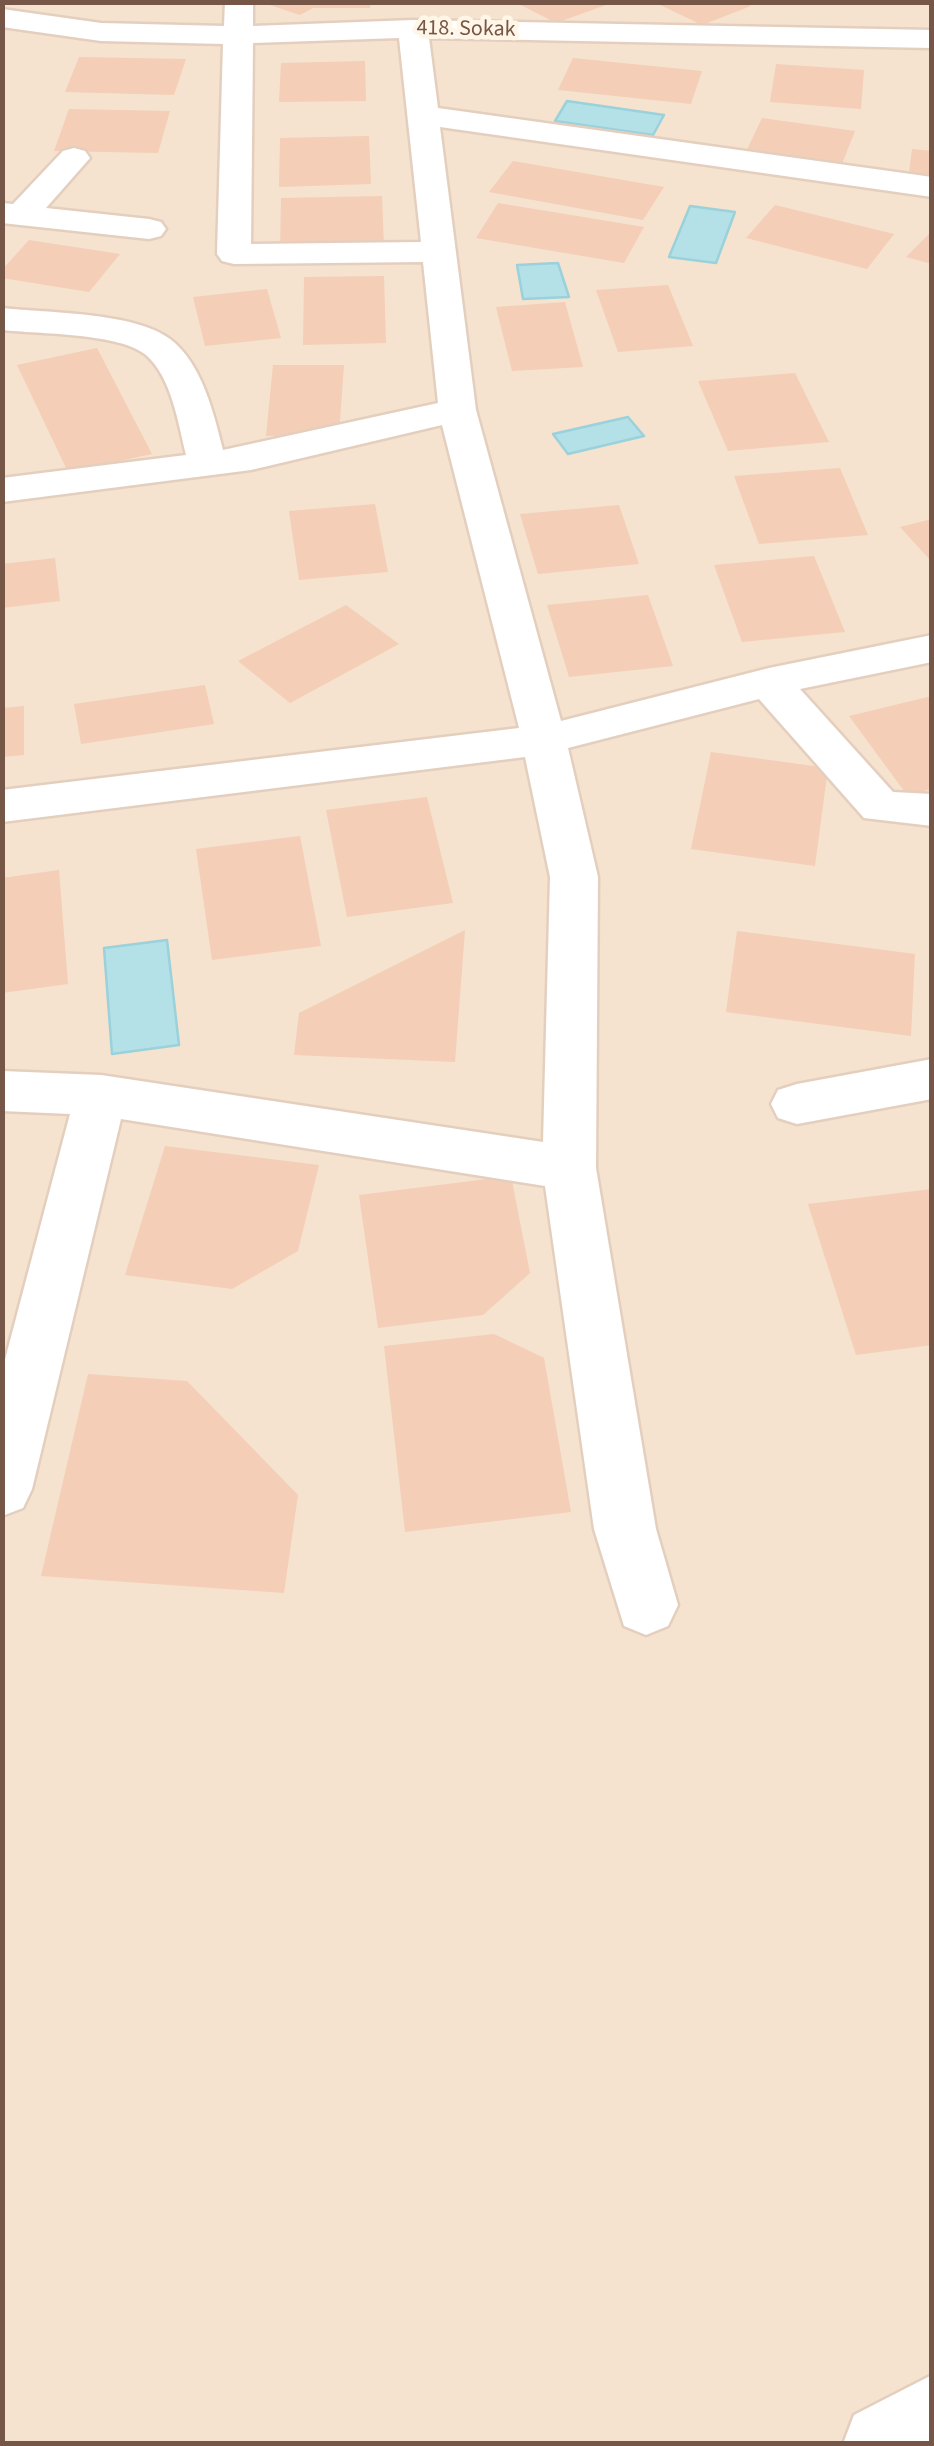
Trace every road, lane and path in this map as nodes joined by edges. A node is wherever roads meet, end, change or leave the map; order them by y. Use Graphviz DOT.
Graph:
graph roads {
  1 [pos="799,2"];
  2 [pos="2,18"];
  3 [pos="239,19"];
  4 [pos="414,29"];
  5 [pos="805,36"];
  6 [pos="932,39"];
  7 [pos="423,115"];
  8 [pos="74,158"];
  9 [pos="932,187"];
  10 [pos="12,214"];
  11 [pos="149,229"];
  12 [pos="438,252"];
  13 [pos="2,318"];
  14 [pos="456,410"];
  15 [pos="208,463"];
  16 [pos="2,490"];
  17 [pos="932,648"];
  18 [pos="769,682"];
  19 [pos="544,740"];
  20 [pos="2,806"];
  21 [pos="932,810"];
  22 [pos="932,1079"];
  23 [pos="2,1090"];
  24 [pos="101,1096"];
  25 [pos="797,1104"];
  26 [pos="569,1168"];
  27 [pos="2,1489"];
  28 [pos="646,1605"];
  29 [pos="932,2415"];
  30 [pos="883,2444"];
  1 -- 5 [label="street"];
  2 -- 3 [label="street, 418. Sokak"];
  3 -- 4 [label="street, 418. Sokak"];
  3 -- 12 [label="street"];
  4 -- 5 [label="street, 418. Sokak"];
  4 -- 7 [label="street"];
  5 -- 6 [label="street, 418. Sokak"];
  7 -- 9 [label="street"];
  7 -- 12 [label="street"];
  8 -- 10 [label="street"];
  10 -- 11 [label="street"];
  12 -- 14 [label="street"];
  13 -- 15 [label="street"];
  14 -- 15 [label="street"];
  14 -- 19 [label="street"];
  15 -- 16 [label="street"];
  17 -- 18 [label="street"];
  18 -- 19 [label="street"];
  18 -- 21 [label="street"];
  19 -- 20 [label="street"];
  19 -- 26 [label="street"];
  22 -- 25 [label="street"];
  23 -- 24 [label="street"];
  24 -- 26 [label="street"];
  24 -- 27 [label="street"];
  26 -- 28 [label="street"];
  29 -- 30 [label="street"];
}
